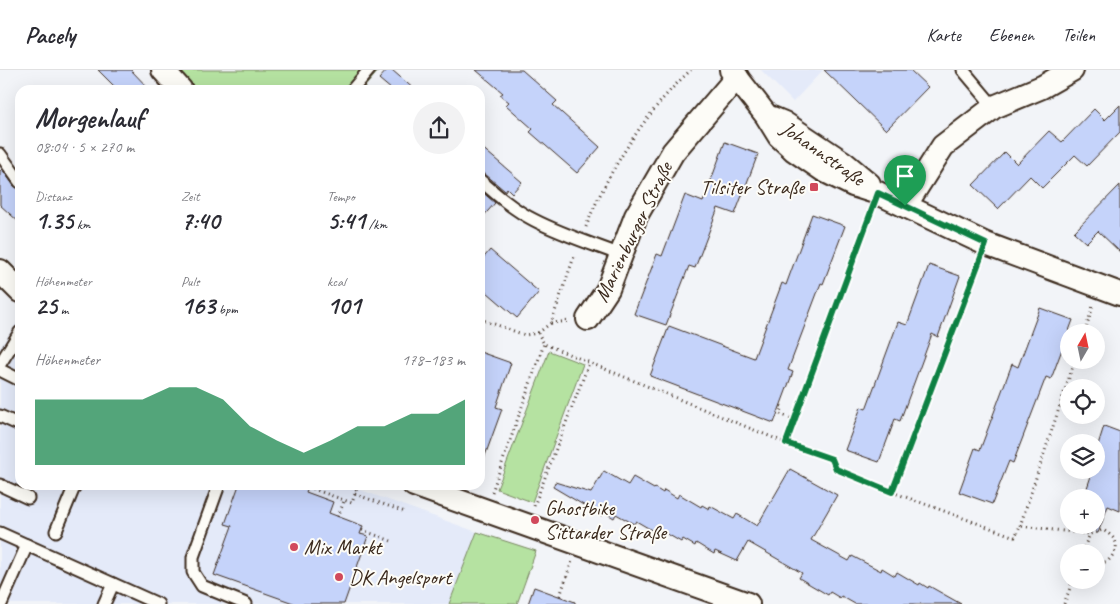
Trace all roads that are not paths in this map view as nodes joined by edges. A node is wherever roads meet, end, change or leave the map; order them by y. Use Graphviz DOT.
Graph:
graph roads {
  1 [pos="163,70"];
  2 [pos="369,70"];
  3 [pos="963,70"];
  4 [pos="1072,70"];
  5 [pos="734,73"];
  6 [pos="176,85"];
  7 [pos="356,85"];
  8 [pos="994,107"];
  9 [pos="0,154"];
  10 [pos="15,175"];
  11 [pos="485,184"];
  12 [pos="905,206"];
  13 [pos="621,255"];
  14 [pos="0,271"];
  15 [pos="15,286"];
  16 [pos="1110,291"];
  17 [pos="588,319"];
  18 [pos="15,340"];
  19 [pos="0,364"];
  20 [pos="0,370"];
  21 [pos="15,378"];
  22 [pos="0,416"];
  23 [pos="15,423"];
  24 [pos="0,485"];
  25 [pos="73,490"];
  26 [pos="218,490"];
  27 [pos="428,490"];
  28 [pos="28,498"];
  29 [pos="56,531"];
  30 [pos="0,533"];
  31 [pos="27,545"];
  32 [pos="113,584"];
  33 [pos="0,604"];
  34 [pos="104,604"];
  35 [pos="158,604"];
  36 [pos="246,604"];
  37 [pos="748,604"];
  1 -- 6 [label="street"];
  2 -- 7 [label="lane"];
  3 -- 8 [label="lane"];
  4 -- 8 [label="street"];
  5 -- 12 [label="street, Johannstraße"];
  5 -- 13 [label="street, Marienburger Straße"];
  8 -- 12 [label="street"];
  9 -- 10 [label="lane"];
  11 -- 13 [label="lane"];
  12 -- 16 [label="street, Johannstraße"];
  13 -- 17 [label="street, Marienburger Straße"];
  14 -- 15 [label="street"];
  18 -- 19 [label="lane"];
  20 -- 21 [label="lane"];
  22 -- 23 [label="lane"];
  24 -- 28 [label="lane"];
  25 -- 29 [label="lane"];
  26 -- 36 [label="lane"];
  27 -- 37 [label="street"];
  30 -- 31 [label="lane"];
  31 -- 32 [label="lane"];
  31 -- 33 [label="lane"];
  32 -- 34 [label="lane"];
  32 -- 35 [label="lane"];
}
